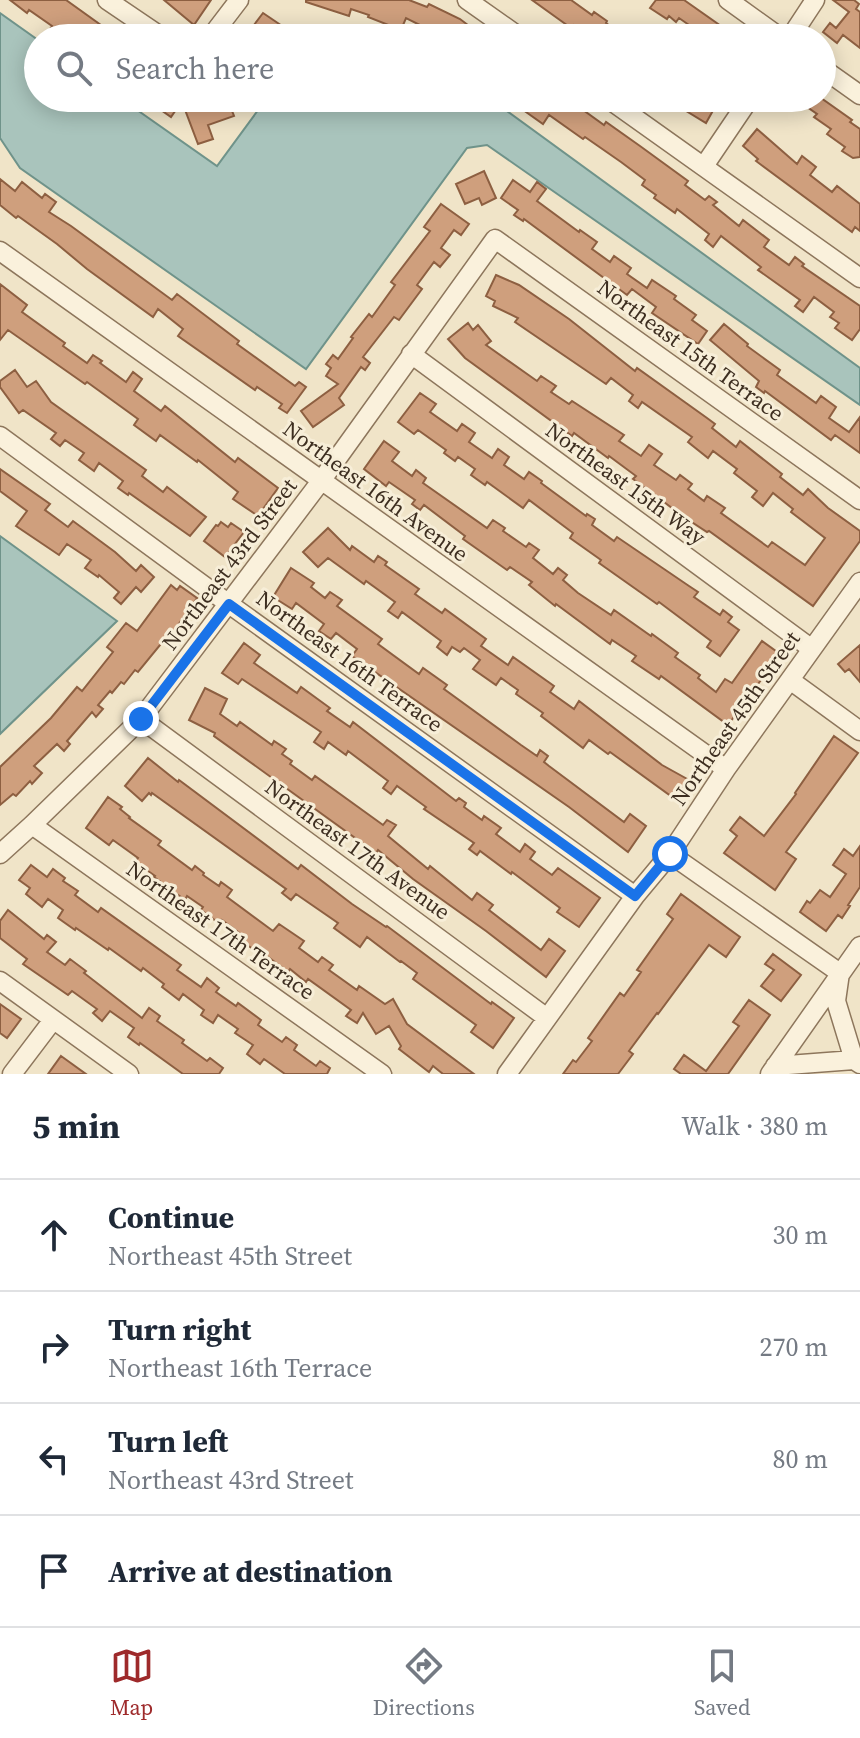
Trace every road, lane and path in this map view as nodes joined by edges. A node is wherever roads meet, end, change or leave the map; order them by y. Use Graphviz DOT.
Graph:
graph roads {
  1 [pos="107,0"];
  2 [pos="239,0"];
  3 [pos="467,0"];
  4 [pos="728,0"];
  5 [pos="815,0"];
  6 [pos="142,24"];
  7 [pos="221,24"];
  8 [pos="501,24"];
  9 [pos="761,24"];
  10 [pos="799,24"];
  11 [pos="836,78"];
  12 [pos="860,95"];
  13 [pos="627,112"];
  14 [pos="741,112"];
  15 [pos="704,166"];
  16 [pos="495,239"];
  17 [pos="0,251"];
  18 [pos="860,278"];
  19 [pos="411,354"];
  20 [pos="0,436"];
  21 [pos="321,481"];
  22 [pos="860,500"];
  23 [pos="860,582"];
  24 [pos="229,604"];
  25 [pos="812,649"];
  26 [pos="790,680"];
  27 [pos="141,719"];
  28 [pos="860,731"];
  29 [pos="726,769"];
  30 [pos="32,825"];
  31 [pos="0,854"];
  32 [pos="670,854"];
  33 [pos="635,896"];
  34 [pos="860,946"];
  35 [pos="840,973"];
  36 [pos="0,981"];
  37 [pos="547,1018"];
  38 [pos="53,1020"];
  39 [pos="857,1062"];
  40 [pos="773,1070"];
  41 [pos="12,1074"];
  42 [pos="129,1074"];
  43 [pos="382,1074"];
  44 [pos="507,1074"];
  1 -- 6 [label="street"];
  2 -- 7 [label="street"];
  3 -- 8 [label="street"];
  4 -- 9 [label="street"];
  5 -- 10 [label="street"];
  11 -- 12 [label="street"];
  13 -- 15 [label="street"];
  14 -- 15 [label="street"];
  15 -- 18 [label="street"];
  16 -- 19 [label="street, Northeast 43rd Street"];
  16 -- 22 [label="street, Northeast 15th Terrace"];
  17 -- 21 [label="street, Northeast 16th Avenue"];
  19 -- 21 [label="street, Northeast 43rd Street"];
  19 -- 25 [label="street, Northeast 15th Way"];
  20 -- 24 [label="street, Northeast 16th Terrace"];
  21 -- 24 [label="street, Northeast 43rd Street"];
  21 -- 29 [label="street, Northeast 16th Avenue"];
  23 -- 25 [label="street, Northeast 45th Street"];
  24 -- 27 [label="street, Northeast 43rd Street"];
  24 -- 33 [label="street, Northeast 16th Terrace"];
  25 -- 26 [label="street, Northeast 45th Street"];
  26 -- 28 [label="street"];
  26 -- 29 [label="street, Northeast 45th Street"];
  27 -- 30 [label="street, Northeast 43rd Street"];
  27 -- 37 [label="street, Northeast 17th Avenue"];
  29 -- 32 [label="street, Northeast 45th Street"];
  30 -- 31 [label="street, Northeast 43rd Street"];
  30 -- 43 [label="street, Northeast 17th Terrace"];
  32 -- 33 [label="street, Northeast 45th Street"];
  32 -- 35 [label="street"];
  33 -- 37 [label="street, Northeast 45th Street"];
  34 -- 35 [label="street"];
  35 -- 39 [label="street"];
  35 -- 40 [label="street"];
  36 -- 38 [label="street"];
  37 -- 44 [label="street, Northeast 45th Street"];
  38 -- 41 [label="street"];
  38 -- 42 [label="street"];
  39 -- 40 [label="street"];
}
